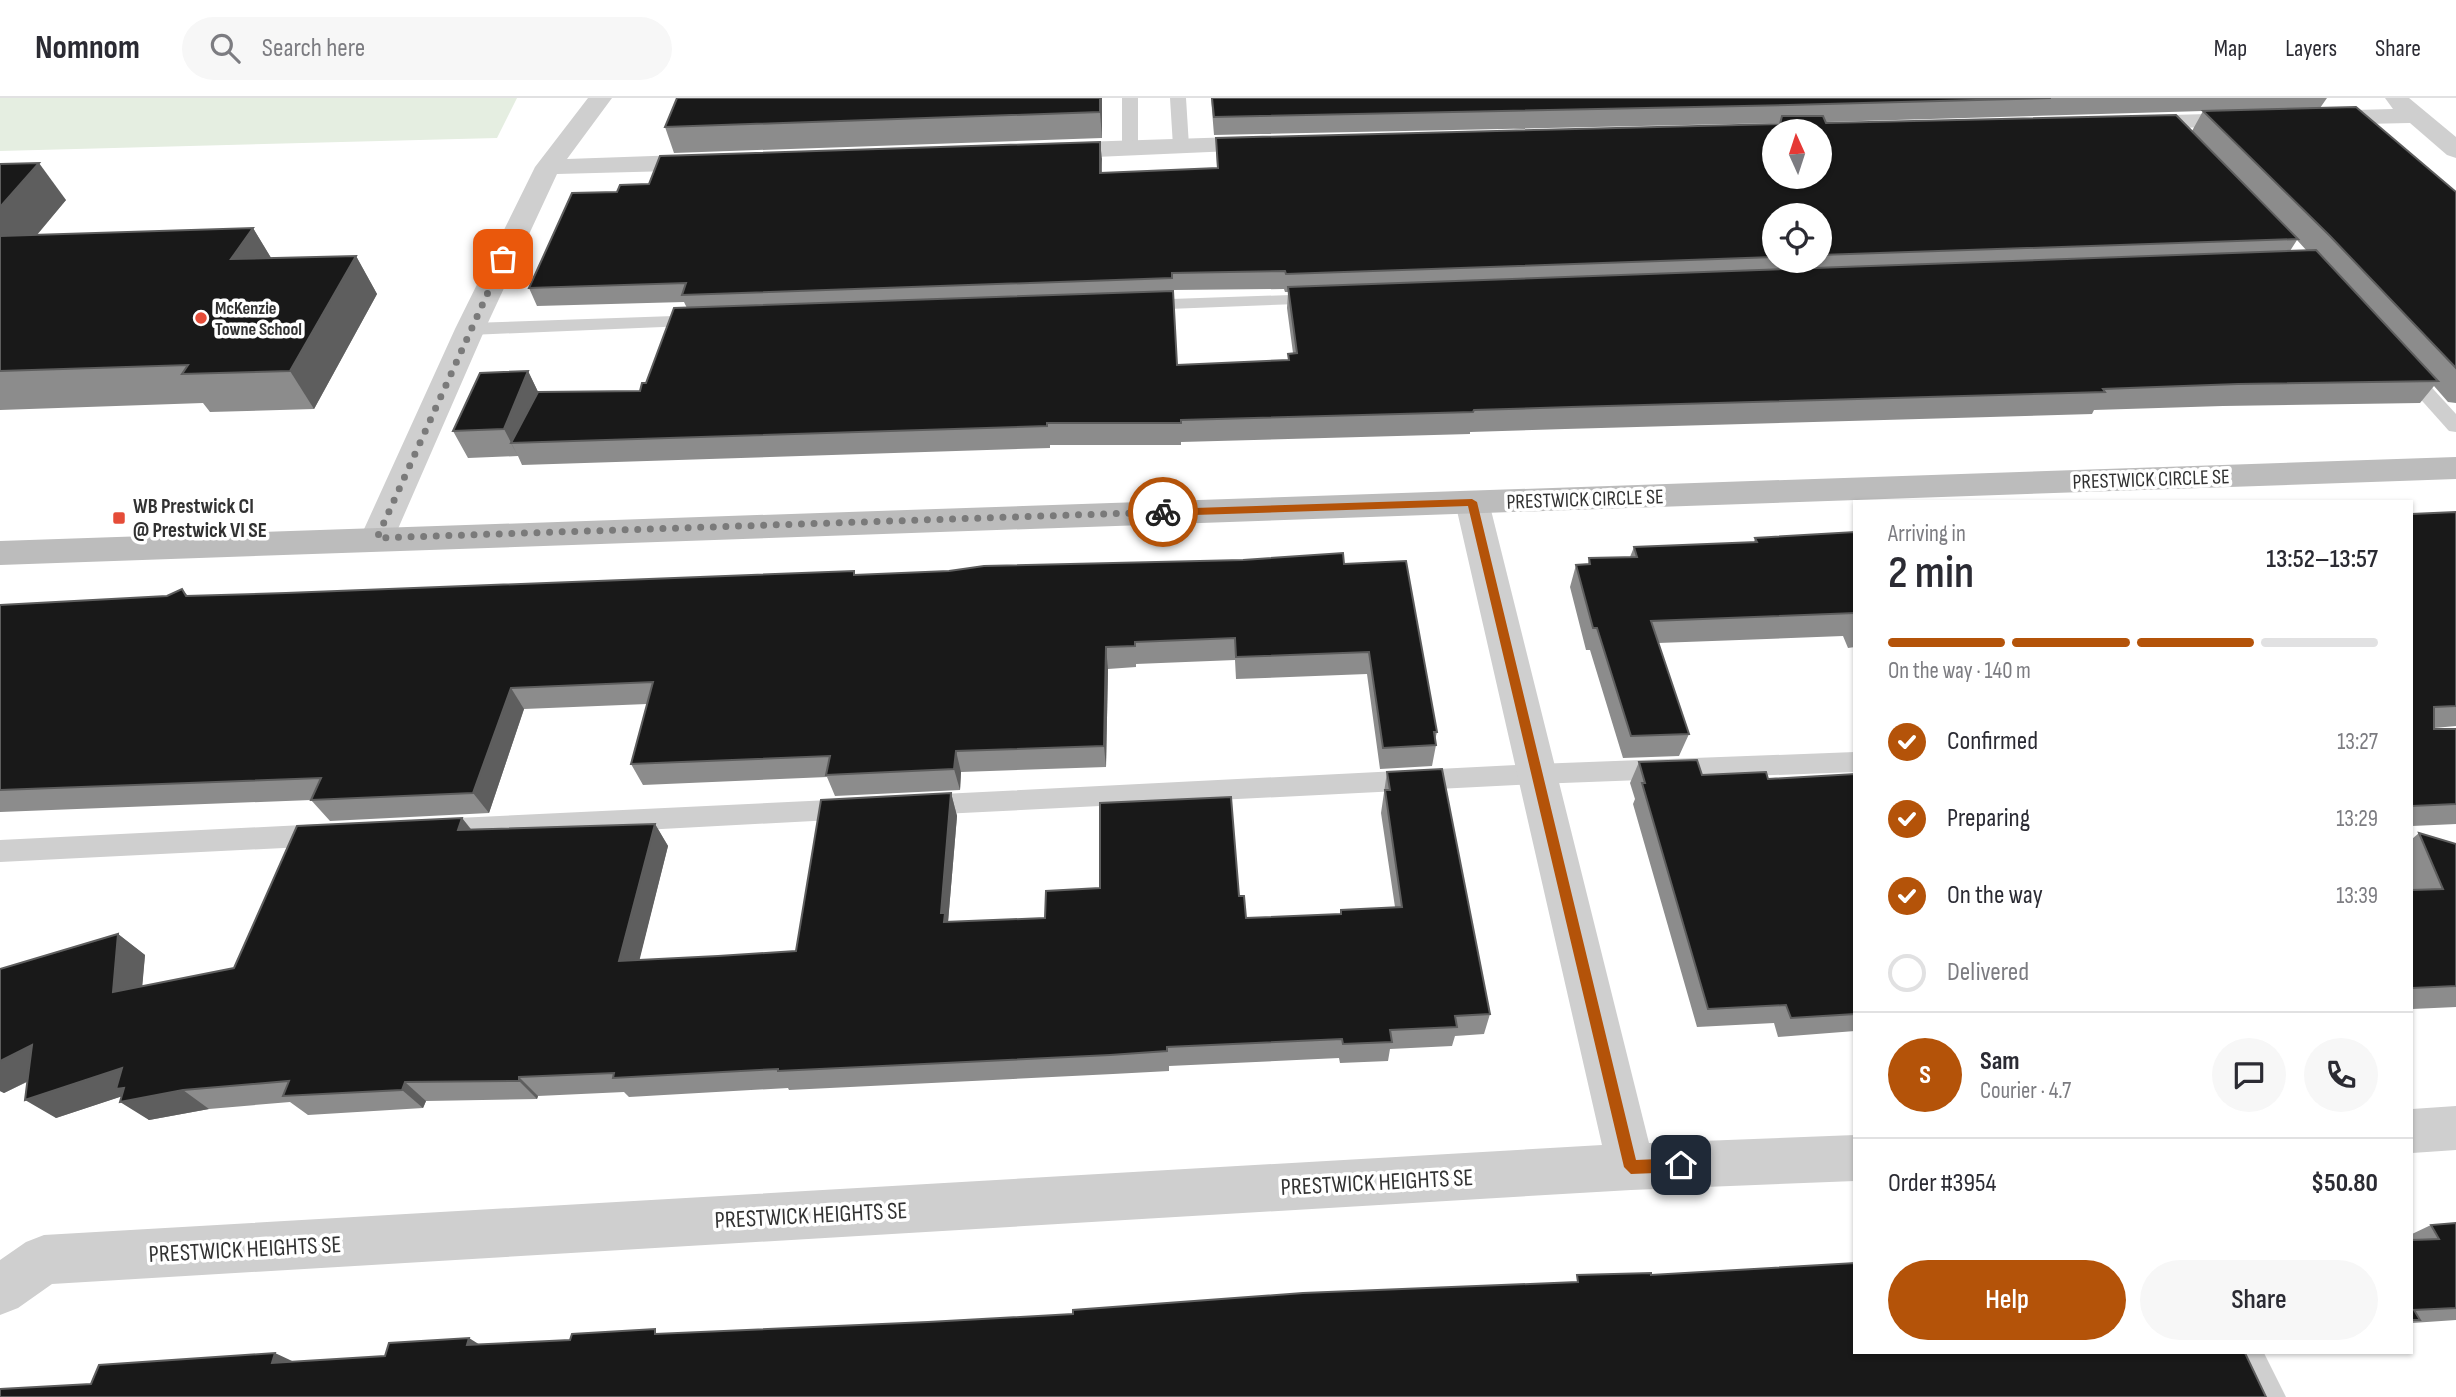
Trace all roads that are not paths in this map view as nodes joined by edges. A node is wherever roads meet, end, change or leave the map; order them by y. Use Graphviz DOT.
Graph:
graph roads {
  1 [pos="600,98"];
  2 [pos="1130,98"];
  3 [pos="1178,98"];
  4 [pos="2394,98"];
  5 [pos="2415,116"];
  6 [pos="2169,122"];
  7 [pos="2101,124"];
  8 [pos="2187,141"];
  9 [pos="1292,144"];
  10 [pos="1181,146"];
  11 [pos="1130,148"];
  12 [pos="2456,150"];
  13 [pos="1019,152"];
  14 [pos="728,161"];
  15 [pos="548,167"];
  16 [pos="1333,299"];
  17 [pos="1124,306"];
  18 [pos="720,320"];
  19 [pos="470,329"];
  20 [pos="2397,362"];
  21 [pos="2456,426"];
  22 [pos="2456,468"];
  23 [pos="1472,502"];
  24 [pos="377,538"];
  25 [pos="0,553"];
  26 [pos="1853,762"];
  27 [pos="1536,774"];
  28 [pos="405,831"];
  29 [pos="349,834"];
  30 [pos="0,852"];
  31 [pos="2456,1128"];
  32 [pos="2413,1130"];
  33 [pos="1853,1158"];
  34 [pos="1631,1167"];
  35 [pos="0,1290"];
  36 [pos="2248,1354"];
  37 [pos="2269,1397"];
  1 -- 15 [label="street"];
  2 -- 11 [label="lane"];
  3 -- 10 [label="lane"];
  4 -- 5 [label="street"];
  5 -- 6 [label="street"];
  5 -- 12 [label="street"];
  6 -- 7 [label="street"];
  6 -- 8 [label="lane"];
  9 -- 10 [label="street"];
  10 -- 11 [label="street"];
  11 -- 13 [label="street"];
  14 -- 15 [label="street"];
  15 -- 19 [label="street"];
  16 -- 17 [label="lane"];
  18 -- 19 [label="lane"];
  19 -- 24 [label="street"];
  20 -- 21 [label="lane"];
  22 -- 23 [label="street, PRESTWICK CIRCLE SE"];
  23 -- 24 [label="street, PRESTWICK CIRCLE SE"];
  23 -- 27 [label="street"];
  24 -- 25 [label="street, PRESTWICK CIRCLE SE"];
  26 -- 27 [label="lane"];
  27 -- 28 [label="lane"];
  27 -- 34 [label="street"];
  29 -- 30 [label="lane"];
  31 -- 32 [label="street"];
  33 -- 34 [label="street, PRESTWICK HEIGHTS SE"];
  34 -- 35 [label="street, PRESTWICK HEIGHTS SE"];
  36 -- 37 [label="lane"];
}
